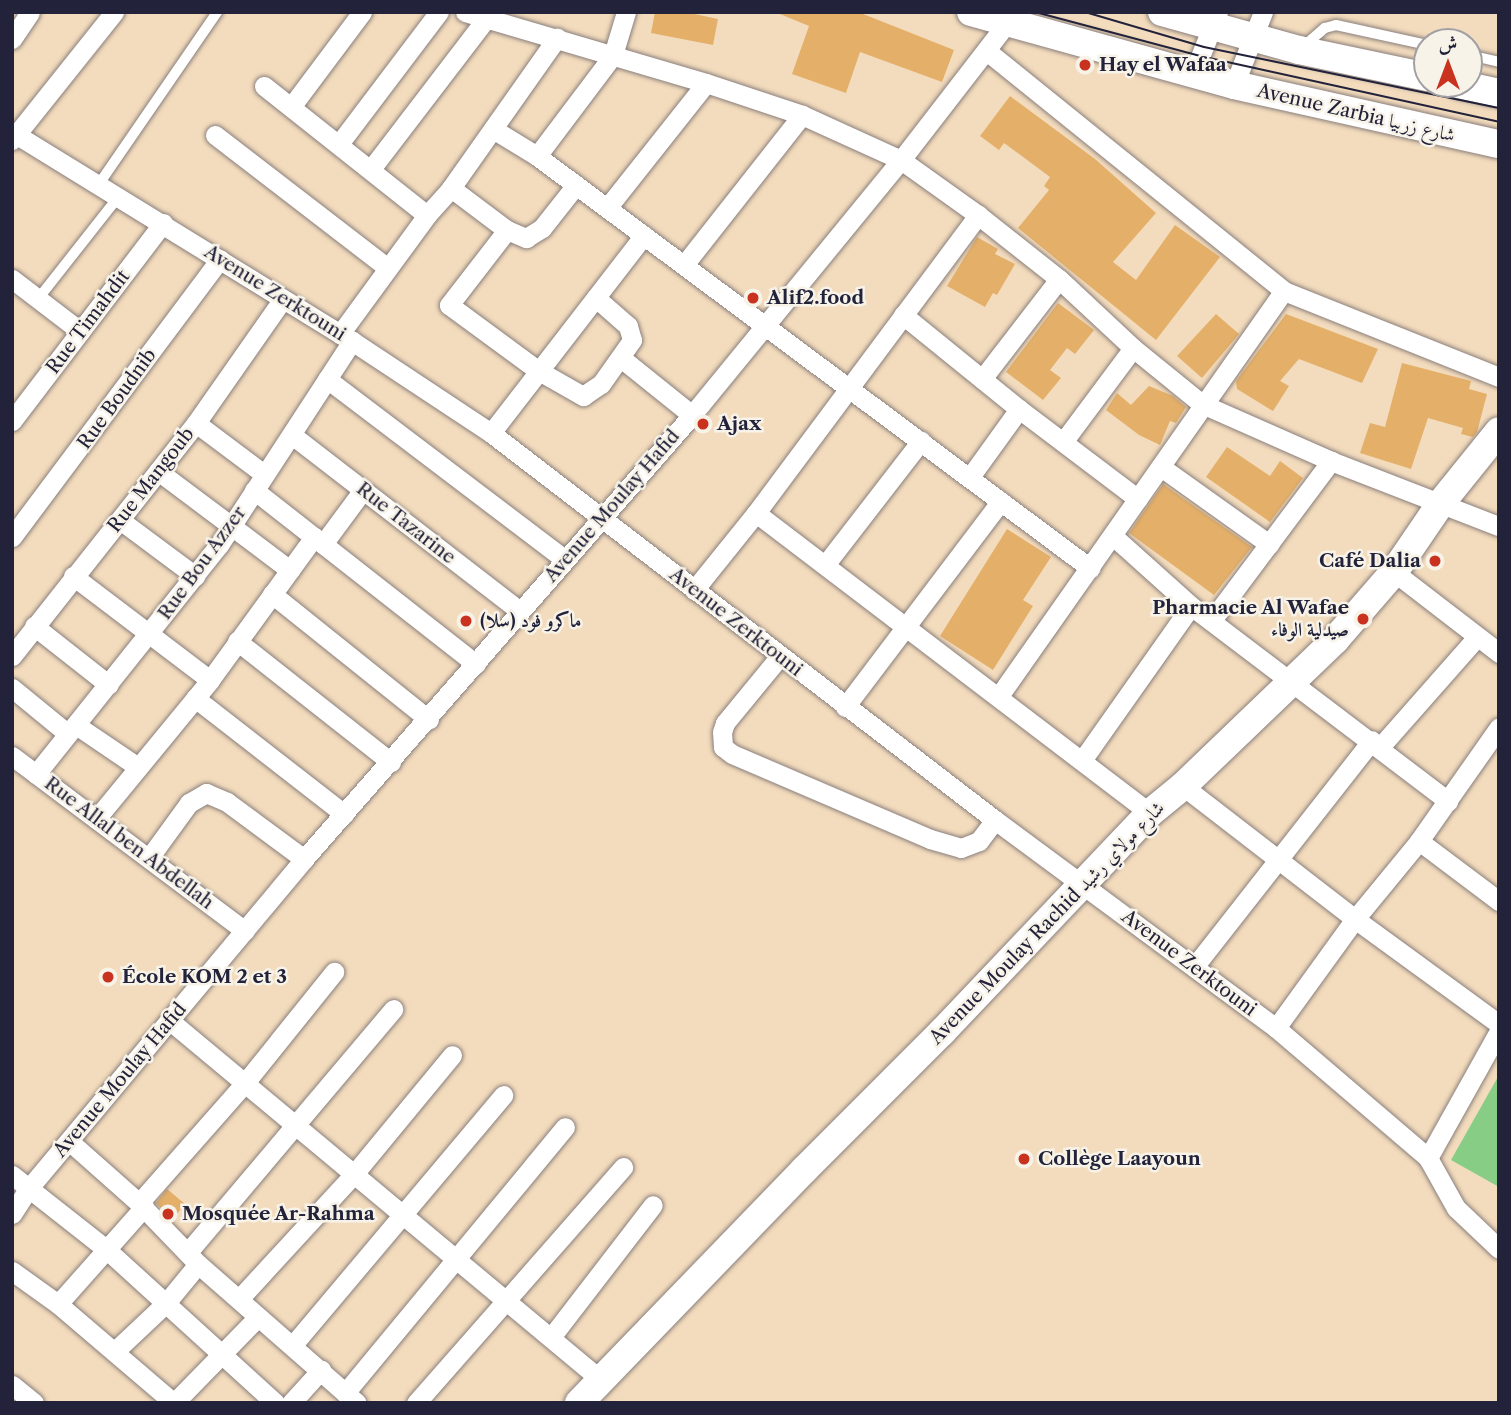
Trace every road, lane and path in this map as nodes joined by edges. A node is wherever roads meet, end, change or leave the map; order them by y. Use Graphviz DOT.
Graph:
graph roads {
  1 [pos="30,12"];
  2 [pos="114,12"];
  3 [pos="217,12"];
  4 [pos="362,12"];
  5 [pos="439,12"];
  6 [pos="465,12"];
  7 [pos="626,12"];
  8 [pos="971,12"];
  9 [pos="1169,13"];
  10 [pos="1215,19"];
  11 [pos="485,20"];
  12 [pos="1007,23"];
  13 [pos="1258,25"];
  14 [pos="12,38"];
  15 [pos="557,38"];
  16 [pos="1413,42"];
  17 [pos="1299,50"];
  18 [pos="988,52"];
  19 [pos="613,55"];
  20 [pos="1193,74"];
  21 [pos="1413,74"];
  22 [pos="706,83"];
  23 [pos="1234,85"];
  24 [pos="264,86"];
  25 [pos="291,107"];
  26 [pos="802,115"];
  27 [pos="493,130"];
  28 [pos="14,135"];
  29 [pos="215,135"];
  30 [pos="339,144"];
  31 [pos="1499,144"];
  32 [pos="537,156"];
  33 [pos="901,160"];
  34 [pos="371,169"];
  35 [pos="99,184"];
  36 [pos="576,185"];
  37 [pos="451,188"];
  38 [pos="119,196"];
  39 [pos="607,208"];
  40 [pos="427,215"];
  41 [pos="978,215"];
  42 [pos="163,223"];
  43 [pos="507,230"];
  44 [pos="645,235"];
  45 [pos="220,259"];
  46 [pos="684,265"];
  47 [pos="388,268"];
  48 [pos="12,279"];
  49 [pos="1059,279"];
  50 [pos="1284,291"];
  51 [pos="596,298"];
  52 [pos="38,299"];
  53 [pos="282,300"];
  54 [pos="903,315"];
  55 [pos="766,324"];
  56 [pos="80,331"];
  57 [pos="346,337"];
  58 [pos="1133,348"];
  59 [pos="621,358"];
  60 [pos="539,371"];
  61 [pos="1499,377"];
  62 [pos="327,379"];
  63 [pos="982,379"];
  64 [pos="849,387"];
  65 [pos="1202,404"];
  66 [pos="1018,409"];
  67 [pos="692,415"];
  68 [pos="12,421"];
  69 [pos="196,423"];
  70 [pos="1499,431"];
  71 [pos="491,433"];
  72 [pos="292,435"];
  73 [pos="920,441"];
  74 [pos="1063,442"];
  75 [pos="1331,461"];
  76 [pos="1161,467"];
  77 [pos="158,471"];
  78 [pos="970,477"];
  79 [pos="259,482"];
  80 [pos="363,490"];
  81 [pos="1138,499"];
  82 [pos="1001,501"];
  83 [pos="1441,503"];
  84 [pos="756,513"];
  85 [pos="601,517"];
  86 [pos="120,520"];
  87 [pos="232,526"];
  88 [pos="1499,526"];
  89 [pos="1113,536"];
  90 [pos="12,537"];
  91 [pos="318,541"];
  92 [pos="1269,544"];
  93 [pos="564,559"];
  94 [pos="825,565"];
  95 [pos="1090,568"];
  96 [pos="290,570"];
  97 [pos="1394,572"];
  98 [pos="73,576"];
  99 [pos="195,576"];
  100 [pos="694,590"];
  101 [pos="272,594"];
  102 [pos="1191,606"];
  103 [pos="520,611"];
  104 [pos="1212,620"];
  105 [pos="34,626"];
  106 [pos="908,627"];
  107 [pos="150,634"];
  108 [pos="1477,637"];
  109 [pos="237,641"];
  110 [pos="1499,653"];
  111 [pos="12,656"];
  112 [pos="780,656"];
  113 [pos="476,664"];
  114 [pos="210,680"];
  115 [pos="1292,684"];
  116 [pos="109,685"];
  117 [pos="12,688"];
  118 [pos="999,696"];
  119 [pos="195,698"];
  120 [pos="845,707"];
  121 [pos="429,720"];
  122 [pos="1499,727"];
  123 [pos="72,730"];
  124 [pos="1376,743"];
  125 [pos="12,755"];
  126 [pos="1083,759"];
  127 [pos="391,762"];
  128 [pos="138,767"];
  129 [pos="36,774"];
  130 [pos="1183,786"];
  131 [pos="1448,801"];
  132 [pos="1150,813"];
  133 [pos="344,814"];
  134 [pos="96,819"];
  135 [pos="995,820"];
  136 [pos="1419,841"];
  137 [pos="149,858"];
  138 [pos="304,859"];
  139 [pos="1279,859"];
  140 [pos="1082,883"];
  141 [pos="1499,901"];
  142 [pos="1355,919"];
  143 [pos="245,931"];
  144 [pos="1194,967"];
  145 [pos="334,972"];
  146 [pos="393,1009"];
  147 [pos="170,1020"];
  148 [pos="1499,1024"];
  149 [pos="1276,1028"];
  150 [pos="1499,1031"];
  151 [pos="452,1055"];
  152 [pos="244,1084"];
  153 [pos="503,1095"];
  154 [pos="295,1126"];
  155 [pos="565,1127"];
  156 [pos="69,1141"];
  157 [pos="1428,1158"];
  158 [pos="623,1167"];
  159 [pos="354,1174"];
  160 [pos="12,1175"];
  161 [pos="29,1188"];
  162 [pos="141,1205"];
  163 [pos="653,1205"];
  164 [pos="12,1214"];
  165 [pos="404,1216"];
  166 [pos="106,1249"];
  167 [pos="1499,1249"];
  168 [pos="193,1258"];
  169 [pos="455,1258"];
  170 [pos="12,1271"];
  171 [pos="239,1299"];
  172 [pos="506,1301"];
  173 [pos="166,1303"];
  174 [pos="58,1304"];
  175 [pos="258,1317"];
  176 [pos="552,1336"];
  177 [pos="292,1346"];
  178 [pos="115,1352"];
  179 [pos="223,1355"];
  180 [pos="321,1370"];
  181 [pos="601,1380"];
  182 [pos="12,1385"];
  183 [pos="351,1398"];
  184 [pos="34,1403"];
  185 [pos="174,1403"];
  186 [pos="275,1403"];
  187 [pos="291,1403"];
  188 [pos="416,1403"];
  189 [pos="579,1403"];
  1 -- 14 [label="street"];
  2 -- 28 [label="street"];
  3 -- 35 [label="lane"];
  4 -- 25 [label="street"];
  5 -- 30 [label="street"];
  6 -- 11 [label="street"];
  7 -- 19 [label="street"];
  8 -- 12 [label="street, Avenue Zarbia شارع زربيا"];
  9 -- 10 [label="street"];
  10 -- 13 [label="street"];
  10 -- 20 [label="street"];
  11 -- 15 [label="street"];
  11 -- 34 [label="street"];
  12 -- 18 [label="street, Avenue Moulay Hafid"];
  12 -- 20 [label="street, Avenue Zarbia شارع زربيا"];
  13 -- 17 [label="street"];
  13 -- 23 [label="street"];
  15 -- 19 [label="street"];
  15 -- 27 [label="street, Rue Bou Azzer"];
  16 -- 17 [label="lane"];
  17 -- 21 [label="street"];
  18 -- 33 [label="street, Avenue Moulay Hafid"];
  18 -- 50 [label="street"];
  19 -- 22 [label="street"];
  19 -- 32 [label="street"];
  20 -- 23 [label="street, Avenue Zarbia شارع زربيا"];
  22 -- 26 [label="street"];
  22 -- 39 [label="street"];
  23 -- 31 [label="street, Avenue Zarbia شارع زربيا"];
  24 -- 25 [label="street"];
  25 -- 30 [label="street"];
  26 -- 33 [label="street"];
  26 -- 46 [label="street"];
  27 -- 32 [label="street"];
  27 -- 37 [label="street, Rue Bou Azzer"];
  28 -- 35 [label="street, Avenue Zerktouni"];
  29 -- 47 [label="street"];
  30 -- 34 [label="street"];
  32 -- 36 [label="street"];
  33 -- 41 [label="street"];
  33 -- 55 [label="street, Avenue Moulay Hafid"];
  34 -- 40 [label="street"];
  35 -- 38 [label="street, Avenue Zerktouni"];
  36 -- 39 [label="street"];
  36 -- 43 [label="street"];
  37 -- 40 [label="street, Rue Bou Azzer"];
  37 -- 43 [label="street"];
  38 -- 42 [label="street, Avenue Zerktouni"];
  38 -- 52 [label="lane"];
  39 -- 44 [label="street"];
  40 -- 47 [label="street, Rue Bou Azzer"];
  41 -- 49 [label="street"];
  41 -- 54 [label="street"];
  42 -- 45 [label="street, Avenue Zerktouni"];
  42 -- 56 [label="street, Rue Timahdit"];
  43 -- 60 [label="street"];
  44 -- 46 [label="street"];
  44 -- 51 [label="street"];
  45 -- 53 [label="street, Avenue Zerktouni"];
  45 -- 90 [label="street, Rue Boudnib"];
  46 -- 55 [label="street"];
  47 -- 57 [label="street, Rue Bou Azzer"];
  48 -- 52 [label="street"];
  49 -- 58 [label="street"];
  49 -- 63 [label="street"];
  50 -- 61 [label="street"];
  50 -- 65 [label="street"];
  51 -- 59 [label="street"];
  51 -- 60 [label="street"];
  52 -- 56 [label="street"];
  53 -- 57 [label="street, Avenue Zerktouni"];
  53 -- 69 [label="street, Rue Mangoub"];
  54 -- 63 [label="street"];
  54 -- 64 [label="street"];
  55 -- 64 [label="street"];
  55 -- 67 [label="street, Avenue Moulay Hafid"];
  56 -- 68 [label="street, Rue Timahdit"];
  57 -- 62 [label="street, Rue Bou Azzer"];
  57 -- 71 [label="street, Avenue Zerktouni"];
  58 -- 65 [label="street"];
  58 -- 74 [label="street"];
  59 -- 60 [label="street"];
  59 -- 67 [label="street"];
  60 -- 71 [label="street"];
  62 -- 72 [label="street, Rue Bou Azzer"];
  62 -- 93 [label="street"];
  63 -- 66 [label="street"];
  64 -- 73 [label="street"];
  64 -- 84 [label="street"];
  65 -- 75 [label="street"];
  65 -- 76 [label="street"];
  66 -- 74 [label="street"];
  66 -- 78 [label="street"];
  67 -- 85 [label="street, Avenue Moulay Hafid"];
  69 -- 77 [label="street, Rue Mangoub"];
  69 -- 79 [label="street"];
  70 -- 83 [label="street, Avenue Moulay Rachid شارع مولاي رشيد"];
  71 -- 85 [label="street, Avenue Zerktouni"];
  72 -- 79 [label="street, Rue Bou Azzer"];
  72 -- 80 [label="street, Rue Tazarine"];
  73 -- 78 [label="street"];
  73 -- 94 [label="street"];
  74 -- 81 [label="street"];
  75 -- 83 [label="street"];
  75 -- 92 [label="street"];
  76 -- 81 [label="street"];
  76 -- 92 [label="street"];
  77 -- 86 [label="street, Rue Mangoub"];
  77 -- 87 [label="street"];
  78 -- 82 [label="street"];
  79 -- 87 [label="street, Rue Bou Azzer"];
  79 -- 91 [label="street"];
  80 -- 91 [label="street"];
  80 -- 103 [label="street, Rue Tazarine"];
  81 -- 89 [label="street"];
  82 -- 95 [label="street"];
  82 -- 106 [label="street"];
  83 -- 88 [label="street"];
  83 -- 97 [label="street, Avenue Moulay Rachid شارع مولاي رشيد"];
  84 -- 94 [label="street"];
  84 -- 100 [label="street"];
  85 -- 93 [label="street, Avenue Moulay Hafid"];
  85 -- 100 [label="street, Avenue Zerktouni"];
  86 -- 98 [label="street, Rue Mangoub"];
  86 -- 99 [label="street"];
  87 -- 96 [label="street"];
  87 -- 99 [label="street, Rue Bou Azzer"];
  89 -- 95 [label="street"];
  89 -- 102 [label="street"];
  91 -- 96 [label="street"];
  91 -- 113 [label="street"];
  92 -- 104 [label="street"];
  93 -- 103 [label="street, Avenue Moulay Hafid"];
  94 -- 106 [label="street"];
  95 -- 118 [label="street"];
  96 -- 101 [label="street"];
  97 -- 108 [label="street"];
  97 -- 115 [label="street, Avenue Moulay Rachid شارع مولاي رشيد"];
  98 -- 105 [label="street, Rue Mangoub"];
  98 -- 107 [label="street"];
  99 -- 107 [label="street, Rue Bou Azzer"];
  100 -- 112 [label="street, Avenue Zerktouni"];
  101 -- 109 [label="street"];
  101 -- 121 [label="street"];
  102 -- 104 [label="street"];
  102 -- 126 [label="street"];
  103 -- 113 [label="street, Avenue Moulay Hafid"];
  104 -- 115 [label="street"];
  105 -- 111 [label="street, Rue Mangoub"];
  105 -- 116 [label="street"];
  106 -- 118 [label="street"];
  106 -- 120 [label="street"];
  107 -- 114 [label="street"];
  107 -- 116 [label="street, Rue Bou Azzer"];
  108 -- 110 [label="street"];
  108 -- 124 [label="street"];
  109 -- 114 [label="street"];
  109 -- 127 [label="street"];
  112 -- 120 [label="street, Avenue Zerktouni"];
  112 -- 135 [label="street"];
  113 -- 121 [label="street, Avenue Moulay Hafid"];
  114 -- 119 [label="street"];
  115 -- 124 [label="street"];
  115 -- 130 [label="street, Avenue Moulay Rachid شارع مولاي رشيد"];
  116 -- 123 [label="street, Rue Bou Azzer"];
  117 -- 123 [label="street"];
  118 -- 126 [label="street"];
  119 -- 128 [label="street"];
  119 -- 133 [label="street"];
  120 -- 135 [label="street, Avenue Zerktouni"];
  121 -- 127 [label="street, Avenue Moulay Hafid"];
  122 -- 131 [label="street"];
  123 -- 128 [label="street"];
  123 -- 129 [label="street, Rue Bou Azzer"];
  124 -- 131 [label="street"];
  124 -- 139 [label="street"];
  125 -- 129 [label="street, Rue Allal ben Abdellah"];
  126 -- 132 [label="street"];
  127 -- 133 [label="street, Avenue Moulay Hafid"];
  128 -- 134 [label="street"];
  129 -- 134 [label="street, Rue Allal ben Abdellah"];
  130 -- 132 [label="street, Avenue Moulay Rachid شارع مولاي رشيد"];
  130 -- 139 [label="street"];
  131 -- 136 [label="street"];
  132 -- 140 [label="street, Avenue Moulay Rachid شارع مولاي رشيد"];
  133 -- 138 [label="street, Avenue Moulay Hafid"];
  134 -- 137 [label="street, Rue Allal ben Abdellah"];
  135 -- 140 [label="street, Avenue Zerktouni"];
  136 -- 141 [label="street"];
  136 -- 142 [label="street"];
  137 -- 138 [label="street"];
  137 -- 143 [label="street, Rue Allal ben Abdellah"];
  138 -- 143 [label="street, Avenue Moulay Hafid"];
  139 -- 142 [label="street"];
  139 -- 144 [label="street"];
  140 -- 144 [label="street, Avenue Zerktouni"];
  140 -- 181 [label="street, Avenue Moulay Rachid شارع مولاي رشيد"];
  142 -- 148 [label="street"];
  142 -- 149 [label="street"];
  143 -- 147 [label="street, Avenue Moulay Hafid"];
  144 -- 149 [label="street, Avenue Zerktouni"];
  145 -- 152 [label="street"];
  146 -- 154 [label="street"];
  147 -- 152 [label="street"];
  147 -- 156 [label="street, Avenue Moulay Hafid"];
  149 -- 157 [label="street, Avenue Zerktouni"];
  150 -- 157 [label="street"];
  151 -- 159 [label="street"];
  152 -- 154 [label="street"];
  152 -- 162 [label="street"];
  153 -- 165 [label="street"];
  154 -- 159 [label="street"];
  154 -- 168 [label="street"];
  155 -- 169 [label="street"];
  156 -- 161 [label="street, Avenue Moulay Hafid"];
  156 -- 162 [label="street"];
  157 -- 167 [label="street"];
  158 -- 172 [label="street"];
  159 -- 165 [label="street"];
  159 -- 171 [label="street"];
  160 -- 161 [label="street"];
  161 -- 164 [label="street, Avenue Moulay Hafid"];
  161 -- 166 [label="street"];
  162 -- 166 [label="street"];
  162 -- 168 [label="street"];
  163 -- 176 [label="street"];
  165 -- 169 [label="street"];
  165 -- 177 [label="street"];
  166 -- 173 [label="street"];
  166 -- 174 [label="street"];
  168 -- 171 [label="street"];
  168 -- 173 [label="street"];
  169 -- 172 [label="street"];
  169 -- 183 [label="street"];
  170 -- 174 [label="street"];
  171 -- 175 [label="street"];
  172 -- 176 [label="street"];
  172 -- 188 [label="street"];
  173 -- 178 [label="street"];
  173 -- 179 [label="street"];
  174 -- 178 [label="street"];
  175 -- 177 [label="street"];
  175 -- 179 [label="street"];
  176 -- 181 [label="street"];
  177 -- 180 [label="street"];
  178 -- 185 [label="street"];
  179 -- 185 [label="street"];
  179 -- 186 [label="street"];
  180 -- 183 [label="street"];
  180 -- 187 [label="street"];
  181 -- 189 [label="street, Avenue Moulay Rachid شارع مولاي رشيد"];
  182 -- 184 [label="street"];
}
